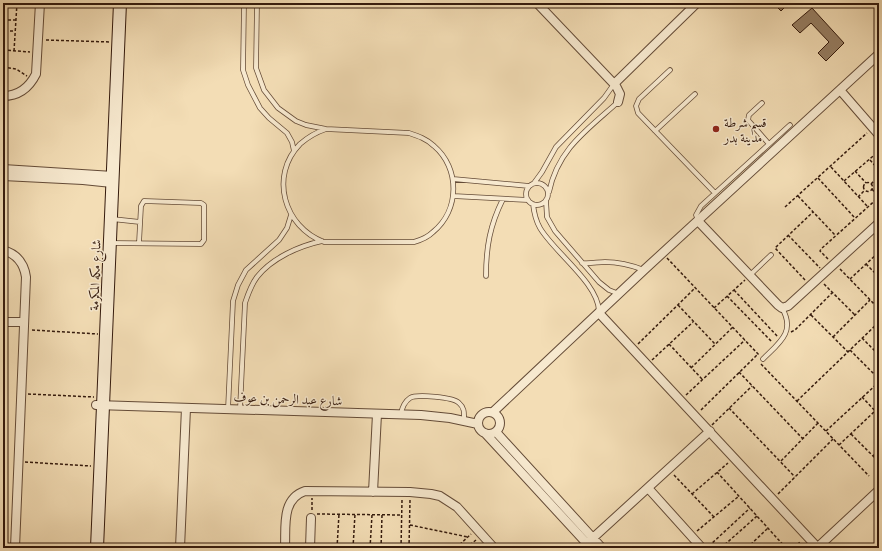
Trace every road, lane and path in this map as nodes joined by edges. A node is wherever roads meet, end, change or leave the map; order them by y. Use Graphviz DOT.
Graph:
graph roads {
  1 [pos="17,3"];
  2 [pos="40,3"];
  3 [pos="112,3"];
  4 [pos="120,3"];
  5 [pos="244,3"];
  6 [pos="257,3"];
  7 [pos="537,3"];
  8 [pos="697,3"];
  9 [pos="3,20"];
  10 [pos="16,20"];
  11 [pos="4,31"];
  12 [pos="15,32"];
  13 [pos="3,39"];
  14 [pos="38,40"];
  15 [pos="111,42"];
  16 [pos="3,50"];
  17 [pos="14,51"];
  18 [pos="38,52"];
  19 [pos="879,54"];
  20 [pos="3,67"];
  21 [pos="670,70"];
  22 [pos="32,81"];
  23 [pos="614,84"];
  24 [pos="840,90"];
  25 [pos="694,94"];
  26 [pos="3,96"];
  27 [pos="618,102"];
  28 [pos="762,103"];
  29 [pos="790,125"];
  30 [pos="873,128"];
  31 [pos="326,129"];
  32 [pos="655,132"];
  33 [pos="879,135"];
  34 [pos="769,144"];
  35 [pos="294,151"];
  36 [pos="879,151"];
  37 [pos="869,159"];
  38 [pos="830,166"];
  39 [pos="879,170"];
  40 [pos="855,171"];
  41 [pos="4,174"];
  42 [pos="879,176"];
  43 [pos="818,178"];
  44 [pos="109,179"];
  45 [pos="453,179"];
  46 [pos="844,181"];
  47 [pos="534,182"];
  48 [pos="866,183"];
  49 [pos="871,184"];
  50 [pos="529,186"];
  51 [pos="872,189"];
  52 [pos="865,190"];
  53 [pos="548,192"];
  54 [pos="715,193"];
  55 [pos="453,196"];
  56 [pos="798,196"];
  57 [pos="858,196"];
  58 [pos="879,197"];
  59 [pos="502,199"];
  60 [pos="528,200"];
  61 [pos="546,201"];
  62 [pos="533,204"];
  63 [pos="868,207"];
  64 [pos="785,208"];
  65 [pos="3,211"];
  66 [pos="813,212"];
  67 [pos="291,215"];
  68 [pos="855,218"];
  69 [pos="111,219"];
  70 [pos="698,221"];
  71 [pos="140,222"];
  72 [pos="879,222"];
  73 [pos="788,234"];
  74 [pos="835,236"];
  75 [pos="322,241"];
  76 [pos="110,243"];
  77 [pos="139,243"];
  78 [pos="3,250"];
  79 [pos="879,252"];
  80 [pos="663,254"];
  81 [pos="771,255"];
  82 [pos="582,263"];
  83 [pos="833,264"];
  84 [pos="866,264"];
  85 [pos="644,270"];
  86 [pos="821,275"];
  87 [pos="486,276"];
  88 [pos="750,276"];
  89 [pos="879,277"];
  90 [pos="850,279"];
  91 [pos="810,285"];
  92 [pos="695,288"];
  93 [pos="734,290"];
  94 [pos="833,292"];
  95 [pos="620,294"];
  96 [pos="727,296"];
  97 [pos="870,300"];
  98 [pos="678,305"];
  99 [pos="714,308"];
  100 [pos="782,308"];
  101 [pos="879,309"];
  102 [pos="599,313"];
  103 [pos="811,314"];
  104 [pos="855,315"];
  105 [pos="3,322"];
  106 [pos="693,322"];
  107 [pos="879,322"];
  108 [pos="24,326"];
  109 [pos="733,328"];
  110 [pos="786,333"];
  111 [pos="98,334"];
  112 [pos="833,337"];
  113 [pos="862,338"];
  114 [pos="745,340"];
  115 [pos="782,341"];
  116 [pos="669,344"];
  117 [pos="715,344"];
  118 [pos="776,346"];
  119 [pos="633,349"];
  120 [pos="850,350"];
  121 [pos="879,350"];
  122 [pos="848,352"];
  123 [pos="877,352"];
  124 [pos="758,354"];
  125 [pos="879,355"];
  126 [pos="762,361"];
  127 [pos="648,365"];
  128 [pos="691,368"];
  129 [pos="739,372"];
  130 [pos="702,380"];
  131 [pos="879,380"];
  132 [pos="752,386"];
  133 [pos="21,394"];
  134 [pos="862,397"];
  135 [pos="681,400"];
  136 [pos="797,401"];
  137 [pos="98,402"];
  138 [pos="186,408"];
  139 [pos="729,408"];
  140 [pos="228,409"];
  141 [pos="240,410"];
  142 [pos="875,411"];
  143 [pos="493,412"];
  144 [pos="377,414"];
  145 [pos="401,414"];
  146 [pos="879,415"];
  147 [pos="695,416"];
  148 [pos="464,420"];
  149 [pos="478,424"];
  150 [pos="818,424"];
  151 [pos="709,430"];
  152 [pos="826,431"];
  153 [pos="496,432"];
  154 [pos="485,433"];
  155 [pos="851,434"];
  156 [pos="803,439"];
  157 [pos="833,439"];
  158 [pos="840,446"];
  159 [pos="879,450"];
  160 [pos="873,456"];
  161 [pos="734,458"];
  162 [pos="19,462"];
  163 [pos="781,462"];
  164 [pos="879,462"];
  165 [pos="93,466"];
  166 [pos="668,469"];
  167 [pos="717,472"];
  168 [pos="869,476"];
  169 [pos="795,477"];
  170 [pos="648,488"];
  171 [pos="879,490"];
  172 [pos="312,491"];
  173 [pos="373,492"];
  174 [pos="406,492"];
  175 [pos="692,494"];
  176 [pos="739,496"];
  177 [pos="772,499"];
  178 [pos="750,508"];
  179 [pos="339,514"];
  180 [pos="355,514"];
  181 [pos="372,514"];
  182 [pos="382,515"];
  183 [pos="401,515"];
  184 [pos="757,516"];
  185 [pos="714,517"];
  186 [pos="311,518"];
  187 [pos="410,525"];
  188 [pos="768,528"];
  189 [pos="479,532"];
  190 [pos="807,535"];
  191 [pos="691,536"];
  192 [pos="468,537"];
  193 [pos="588,544"];
  194 [pos="16,548"];
  195 [pos="90,548"];
  196 [pos="97,548"];
  197 [pos="180,548"];
  198 [pos="285,548"];
  199 [pos="310,548"];
  200 [pos="338,548"];
  201 [pos="353,548"];
  202 [pos="370,548"];
  203 [pos="381,548"];
  204 [pos="401,548"];
  205 [pos="409,548"];
  206 [pos="456,548"];
  207 [pos="466,548"];
  208 [pos="494,548"];
  209 [pos="602,548"];
  210 [pos="702,548"];
  211 [pos="707,548"];
  212 [pos="721,548"];
  213 [pos="747,548"];
  214 [pos="786,548"];
  215 [pos="794,548"];
  216 [pos="818,548"];
  1 -- 10 [label="path"];
  2 -- 14 [label="street"];
  3 -- 15 [label="street, شارع مكه المكرمة"];
  4 -- 44 [label="street, شارع مكه المكرمة"];
  5 -- 35 [label="lane"];
  6 -- 31 [label="lane"];
  7 -- 23 [label="street"];
  8 -- 23 [label="street"];
  9 -- 10 [label="path"];
  10 -- 12 [label="path"];
  11 -- 12 [label="path"];
  11 -- 13 [label="path"];
  12 -- 17 [label="path"];
  14 -- 15 [label="path"];
  14 -- 18 [label="street"];
  15 -- 44 [label="street, شارع مكه المكرمة"];
  16 -- 17 [label="path"];
  17 -- 18 [label="path"];
  18 -- 22 [label="street"];
  19 -- 24 [label="street"];
  20 -- 22 [label="path"];
  21 -- 32 [label="lane"];
  22 -- 26 [label="street"];
  23 -- 27 [label="street"];
  23 -- 47 [label="lane"];
  24 -- 30 [label="street"];
  24 -- 70 [label="street"];
  25 -- 32 [label="lane"];
  27 -- 53 [label="lane"];
  28 -- 34 [label="lane"];
  29 -- 34 [label="lane"];
  30 -- 33 [label="street"];
  30 -- 38 [label="path"];
  31 -- 35 [label="lane"];
  31 -- 45 [label="lane"];
  32 -- 54 [label="lane"];
  34 -- 54 [label="lane"];
  35 -- 67 [label="lane"];
  36 -- 37 [label="path"];
  37 -- 39 [label="path"];
  37 -- 40 [label="path"];
  38 -- 43 [label="path"];
  38 -- 46 [label="path"];
  40 -- 46 [label="path"];
  40 -- 48 [label="path"];
  41 -- 44 [label="street"];
  41 -- 65 [label="path"];
  42 -- 49 [label="path"];
  43 -- 56 [label="path"];
  43 -- 68 [label="path"];
  44 -- 69 [label="street, شارع مكه المكرمة"];
  44 -- 111 [label="street, شارع مكه المكرمة"];
  45 -- 50 [label="lane"];
  45 -- 55 [label="lane"];
  46 -- 57 [label="path"];
  47 -- 50 [label="lane"];
  47 -- 53 [label="lane"];
  48 -- 49 [label="path"];
  48 -- 52 [label="path"];
  49 -- 51 [label="path"];
  50 -- 60 [label="lane"];
  51 -- 52 [label="path"];
  51 -- 58 [label="path"];
  52 -- 57 [label="path"];
  53 -- 61 [label="lane"];
  54 -- 70 [label="lane"];
  55 -- 59 [label="lane"];
  55 -- 75 [label="lane"];
  56 -- 64 [label="path"];
  56 -- 66 [label="path"];
  57 -- 63 [label="path"];
  58 -- 63 [label="path"];
  59 -- 60 [label="lane"];
  59 -- 87 [label="lane"];
  60 -- 62 [label="lane"];
  61 -- 62 [label="lane"];
  61 -- 82 [label="lane"];
  62 -- 102 [label="lane"];
  63 -- 68 [label="path"];
  66 -- 73 [label="path"];
  66 -- 74 [label="path"];
  67 -- 75 [label="lane"];
  67 -- 140 [label="lane"];
  68 -- 74 [label="path"];
  69 -- 71 [label="lane"];
  69 -- 76 [label="street, شارع مكه المكرمة"];
  70 -- 80 [label="street"];
  70 -- 88 [label="street"];
  71 -- 77 [label="lane"];
  71 -- 77 [label="lane"];
  72 -- 83 [label="street"];
  73 -- 86 [label="path"];
  73 -- 91 [label="path"];
  74 -- 83 [label="path"];
  75 -- 141 [label="lane"];
  76 -- 77 [label="lane"];
  76 -- 137 [label="street, شارع مكه المكرمة"];
  78 -- 108 [label="street"];
  79 -- 84 [label="path"];
  80 -- 85 [label="street"];
  80 -- 92 [label="path"];
  81 -- 88 [label="lane"];
  82 -- 85 [label="lane"];
  82 -- 95 [label="lane"];
  83 -- 86 [label="street"];
  83 -- 90 [label="path"];
  84 -- 89 [label="path"];
  84 -- 90 [label="path"];
  85 -- 95 [label="street"];
  86 -- 91 [label="street"];
  86 -- 94 [label="path"];
  88 -- 93 [label="path"];
  88 -- 100 [label="street"];
  90 -- 97 [label="path"];
  91 -- 100 [label="street"];
  92 -- 98 [label="path"];
  92 -- 99 [label="path"];
  93 -- 96 [label="path"];
  93 -- 115 [label="path"];
  94 -- 103 [label="path"];
  94 -- 104 [label="path"];
  95 -- 102 [label="street"];
  96 -- 99 [label="path"];
  96 -- 118 [label="path"];
  97 -- 101 [label="path"];
  97 -- 104 [label="path"];
  98 -- 106 [label="path"];
  98 -- 119 [label="path"];
  99 -- 109 [label="path"];
  100 -- 110 [label="lane"];
  102 -- 119 [label="street"];
  102 -- 143 [label="street"];
  103 -- 110 [label="path"];
  103 -- 112 [label="path"];
  104 -- 112 [label="path"];
  105 -- 108 [label="street"];
  106 -- 116 [label="path"];
  106 -- 117 [label="path"];
  107 -- 113 [label="path"];
  108 -- 111 [label="path"];
  108 -- 133 [label="street"];
  109 -- 114 [label="path"];
  109 -- 117 [label="path"];
  110 -- 115 [label="lane"];
  111 -- 137 [label="street, شارع مكه المكرمة"];
  112 -- 122 [label="path"];
  113 -- 120 [label="path"];
  113 -- 123 [label="path"];
  114 -- 124 [label="path"];
  114 -- 130 [label="path"];
  115 -- 118 [label="lane"];
  116 -- 127 [label="path"];
  116 -- 128 [label="path"];
  117 -- 128 [label="path"];
  118 -- 126 [label="lane"];
  119 -- 127 [label="street"];
  120 -- 122 [label="path"];
  120 -- 131 [label="path"];
  121 -- 123 [label="path"];
  122 -- 136 [label="path"];
  123 -- 125 [label="path"];
  124 -- 126 [label="path"];
  124 -- 129 [label="path"];
  126 -- 136 [label="path"];
  127 -- 135 [label="street"];
  128 -- 130 [label="path"];
  129 -- 132 [label="path"];
  129 -- 147 [label="path"];
  130 -- 135 [label="path"];
  131 -- 134 [label="path"];
  132 -- 139 [label="path"];
  132 -- 156 [label="path"];
  133 -- 137 [label="path"];
  133 -- 162 [label="street"];
  134 -- 142 [label="path"];
  134 -- 152 [label="path"];
  135 -- 147 [label="street"];
  136 -- 150 [label="path"];
  137 -- 138 [label="street, شارع عبد الرحمن بن عوف"];
  137 -- 165 [label="street, شارع مكه المكرمة"];
  137 -- 196 [label="street, شارع مكه المكرمة"];
  138 -- 140 [label="street, شارع عبد الرحمن بن عوف"];
  138 -- 197 [label="street"];
  139 -- 151 [label="path"];
  139 -- 163 [label="path"];
  140 -- 141 [label="street, شارع عبد الرحمن بن عوف"];
  141 -- 144 [label="street, شارع عبد الرحمن بن عوف"];
  142 -- 146 [label="path"];
  142 -- 155 [label="path"];
  143 -- 149 [label="street"];
  143 -- 153 [label="street"];
  144 -- 145 [label="street, شارع عبد الرحمن بن عوف"];
  144 -- 173 [label="street"];
  145 -- 148 [label="street, شارع عبد الرحمن بن عوف"];
  145 -- 148 [label="lane"];
  147 -- 151 [label="street"];
  148 -- 149 [label="street, شارع عبد الرحمن بن عوف"];
  149 -- 154 [label="street"];
  150 -- 152 [label="path"];
  150 -- 156 [label="path"];
  151 -- 161 [label="street"];
  151 -- 166 [label="street"];
  152 -- 157 [label="path"];
  153 -- 154 [label="street"];
  153 -- 193 [label="street"];
  154 -- 193 [label="street"];
  155 -- 158 [label="path"];
  155 -- 160 [label="path"];
  156 -- 163 [label="path"];
  157 -- 158 [label="path"];
  157 -- 169 [label="path"];
  158 -- 168 [label="path"];
  159 -- 160 [label="path"];
  160 -- 164 [label="path"];
  161 -- 167 [label="path"];
  161 -- 177 [label="street"];
  162 -- 165 [label="path"];
  162 -- 194 [label="street"];
  163 -- 169 [label="path"];
  165 -- 195 [label="street, شارع مكه المكرمة"];
  166 -- 170 [label="street"];
  166 -- 175 [label="path"];
  167 -- 175 [label="path"];
  167 -- 176 [label="path"];
  169 -- 177 [label="path"];
  170 -- 191 [label="street"];
  170 -- 193 [label="street"];
  171 -- 216 [label="street"];
  172 -- 173 [label="street"];
  172 -- 179 [label="path"];
  172 -- 198 [label="street"];
  173 -- 174 [label="street"];
  174 -- 183 [label="path"];
  174 -- 187 [label="path"];
  174 -- 189 [label="street"];
  175 -- 185 [label="path"];
  176 -- 178 [label="path"];
  176 -- 185 [label="path"];
  177 -- 190 [label="street"];
  178 -- 184 [label="path"];
  178 -- 211 [label="path"];
  179 -- 180 [label="path"];
  179 -- 200 [label="path"];
  180 -- 181 [label="path"];
  180 -- 201 [label="path"];
  181 -- 182 [label="path"];
  181 -- 202 [label="path"];
  182 -- 183 [label="path"];
  182 -- 203 [label="path"];
  183 -- 204 [label="path"];
  184 -- 188 [label="path"];
  184 -- 212 [label="path"];
  185 -- 191 [label="path"];
  186 -- 199 [label="street"];
  187 -- 192 [label="path"];
  187 -- 205 [label="path"];
  188 -- 213 [label="path"];
  188 -- 214 [label="path"];
  189 -- 192 [label="path"];
  189 -- 207 [label="path"];
  189 -- 208 [label="street"];
  190 -- 215 [label="path"];
  190 -- 216 [label="street"];
  191 -- 210 [label="street"];
  192 -- 206 [label="path"];
  193 -- 209 [label="street"];
}
